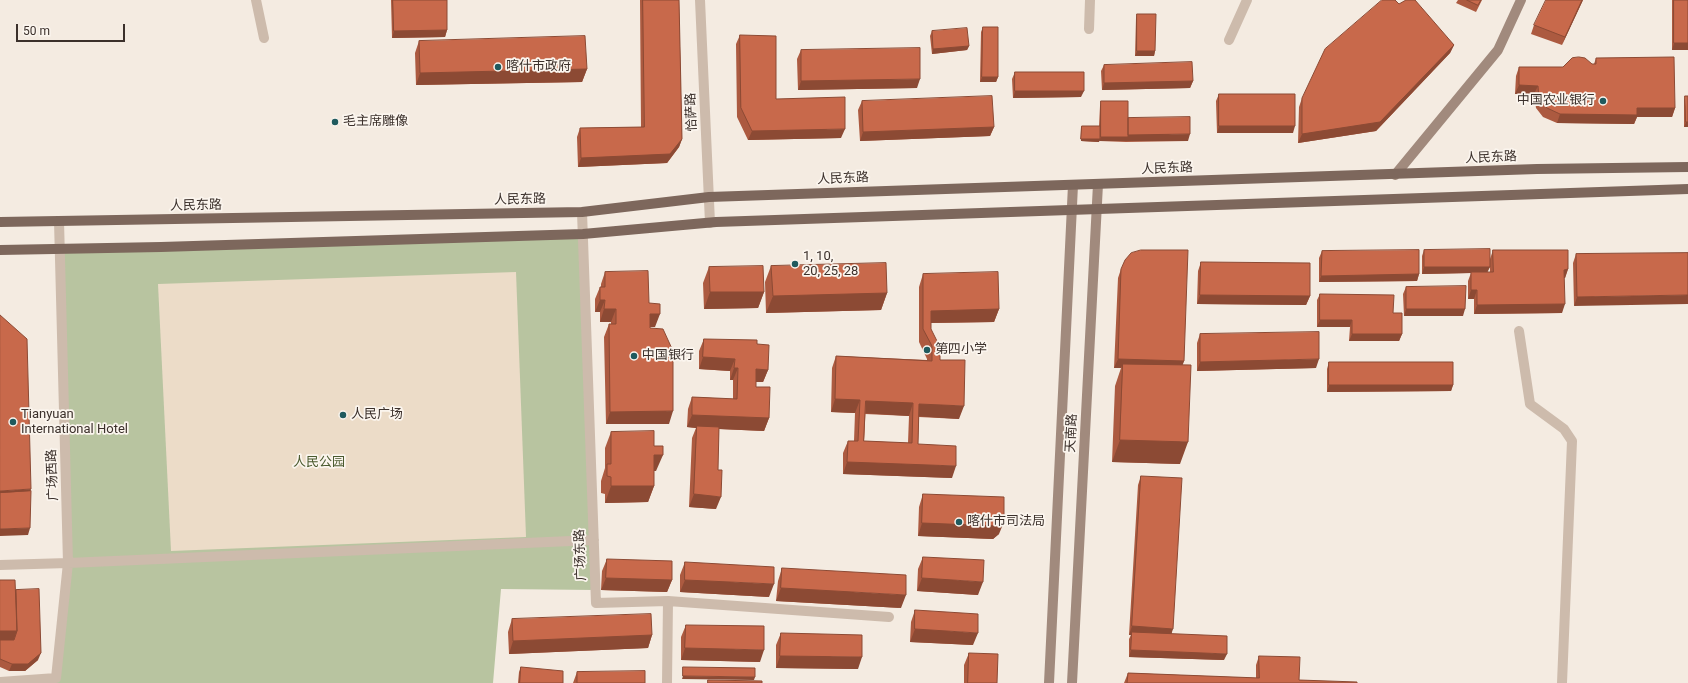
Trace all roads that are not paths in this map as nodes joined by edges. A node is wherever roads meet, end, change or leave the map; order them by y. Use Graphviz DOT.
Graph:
graph roads {
  1 [pos="256,0"];
  2 [pos="700,0"];
  3 [pos="1090,0"];
  4 [pos="1247,0"];
  5 [pos="1521,0"];
  6 [pos="1089,29"];
  7 [pos="264,38"];
  8 [pos="1229,40"];
  9 [pos="1688,167"];
  10 [pos="1395,175"];
  11 [pos="1098,184"];
  12 [pos="1073,185"];
  13 [pos="1688,189"];
  14 [pos="709,197"];
  15 [pos="1098,208"];
  16 [pos="1073,209"];
  17 [pos="582,212"];
  18 [pos="59,221"];
  19 [pos="0,222"];
  20 [pos="710,223"];
  21 [pos="583,234"];
  22 [pos="59,249"];
  23 [pos="0,250"];
  24 [pos="1519,331"];
  25 [pos="594,540"];
  26 [pos="68,563"];
  27 [pos="0,565"];
  28 [pos="668,602"];
  29 [pos="889,617"];
  30 [pos="0,682"];
  31 [pos="667,683"];
  32 [pos="1049,683"];
  33 [pos="1072,683"];
  34 [pos="1562,683"];
  1 -- 7 [label="street"];
  2 -- 14 [label="street, 恰萨路"];
  3 -- 6 [label="street"];
  4 -- 8 [label="street"];
  5 -- 10 [label="street"];
  9 -- 10 [label="main road, 人民东路"];
  10 -- 11 [label="main road, 人民东路"];
  11 -- 12 [label="main road, 人民东路"];
  11 -- 15 [label="street, 天南路"];
  12 -- 14 [label="main road, 人民东路"];
  12 -- 16 [label="street, 天南路"];
  13 -- 15 [label="main road"];
  14 -- 17 [label="main road, 人民东路"];
  14 -- 20 [label="street, 恰萨路"];
  15 -- 16 [label="main road"];
  15 -- 33 [label="street, 天南路"];
  16 -- 20 [label="main road"];
  16 -- 32 [label="street, 天南路"];
  17 -- 18 [label="main road, 人民东路"];
  17 -- 21 [label="street, 广场东路"];
  18 -- 19 [label="main road, 人民东路"];
  18 -- 22 [label="street, 广场西路"];
  20 -- 21 [label="main road"];
  21 -- 22 [label="main road"];
  21 -- 25 [label="street, 广场东路"];
  22 -- 23 [label="main road"];
  22 -- 26 [label="street, 广场西路"];
  24 -- 34 [label="street"];
  25 -- 26 [label="street"];
  25 -- 28 [label="street, 广场东路"];
  26 -- 27 [label="street"];
  26 -- 30 [label="street, 广场西路"];
  28 -- 29 [label="street, 广场东路"];
  28 -- 31 [label="street"];
}
